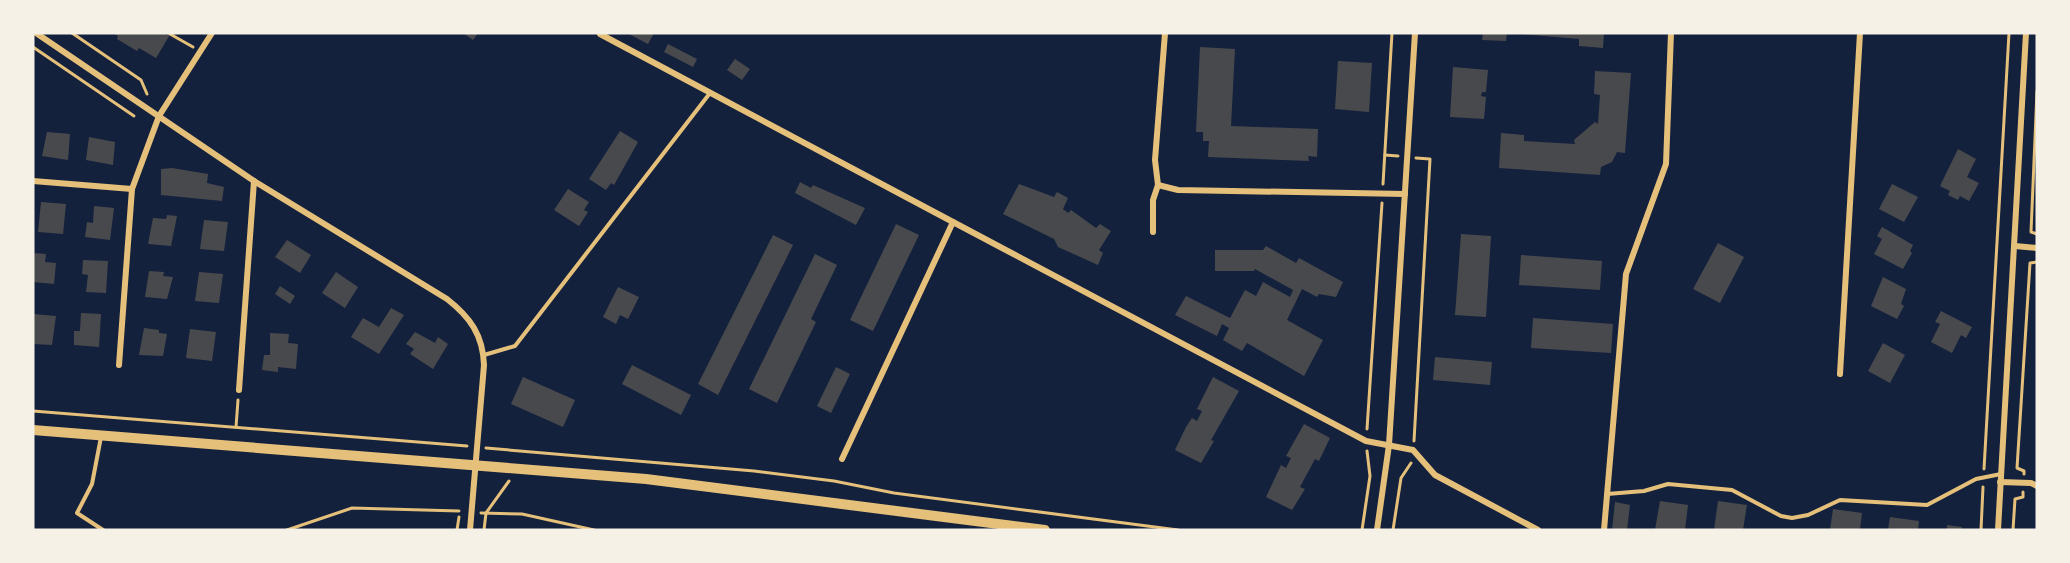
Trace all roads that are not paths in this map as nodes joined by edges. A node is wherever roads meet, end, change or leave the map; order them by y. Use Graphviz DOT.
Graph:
graph roads {
  1 [pos="36,33"];
  2 [pos="212,33"];
  3 [pos="1165,33"];
  4 [pos="1415,33"];
  5 [pos="1671,33"];
  6 [pos="1860,33"];
  7 [pos="2026,33"];
  8 [pos="600,34"];
  9 [pos="710,93"];
  10 [pos="159,116"];
  11 [pos="33,181"];
  12 [pos="254,181"];
  13 [pos="1158,185"];
  14 [pos="132,189"];
  15 [pos="1405,194"];
  16 [pos="953,222"];
  17 [pos="1154,232"];
  18 [pos="2015,246"];
  19 [pos="2037,248"];
  20 [pos="484,355"];
  21 [pos="119,365"];
  22 [pos="1840,374"];
  23 [pos="239,390"];
  24 [pos="33,430"];
  25 [pos="102,436"];
  26 [pos="1389,445"];
  27 [pos="842,459"];
  28 [pos="476,464"];
  29 [pos="2001,474"];
  30 [pos="2000,482"];
  31 [pos="2037,486"];
  32 [pos="1607,494"];
  33 [pos="103,530"];
  34 [pos="470,530"];
  35 [pos="1044,530"];
  36 [pos="1377,530"];
  37 [pos="1538,530"];
  38 [pos="1604,530"];
  39 [pos="1998,530"];
  1 -- 10 [label="street"];
  2 -- 10 [label="street"];
  3 -- 13 [label="street"];
  4 -- 15 [label="street"];
  5 -- 32 [label="street"];
  6 -- 22 [label="street"];
  7 -- 18 [label="street"];
  8 -- 9 [label="street"];
  9 -- 16 [label="street"];
  9 -- 20 [label="lane"];
  10 -- 12 [label="street"];
  10 -- 14 [label="street"];
  11 -- 14 [label="street"];
  12 -- 20 [label="street"];
  12 -- 23 [label="street"];
  13 -- 15 [label="street"];
  13 -- 17 [label="street"];
  14 -- 21 [label="street"];
  15 -- 26 [label="street"];
  16 -- 26 [label="street"];
  16 -- 27 [label="street"];
  18 -- 19 [label="street"];
  18 -- 29 [label="street"];
  20 -- 28 [label="street"];
  24 -- 25 [label="street"];
  25 -- 28 [label="street"];
  25 -- 33 [label="lane"];
  26 -- 36 [label="street"];
  26 -- 37 [label="street"];
  28 -- 34 [label="street"];
  28 -- 35 [label="street"];
  29 -- 30 [label="street"];
  29 -- 32 [label="lane"];
  30 -- 31 [label="street"];
  30 -- 39 [label="street"];
  32 -- 38 [label="street"];
}
